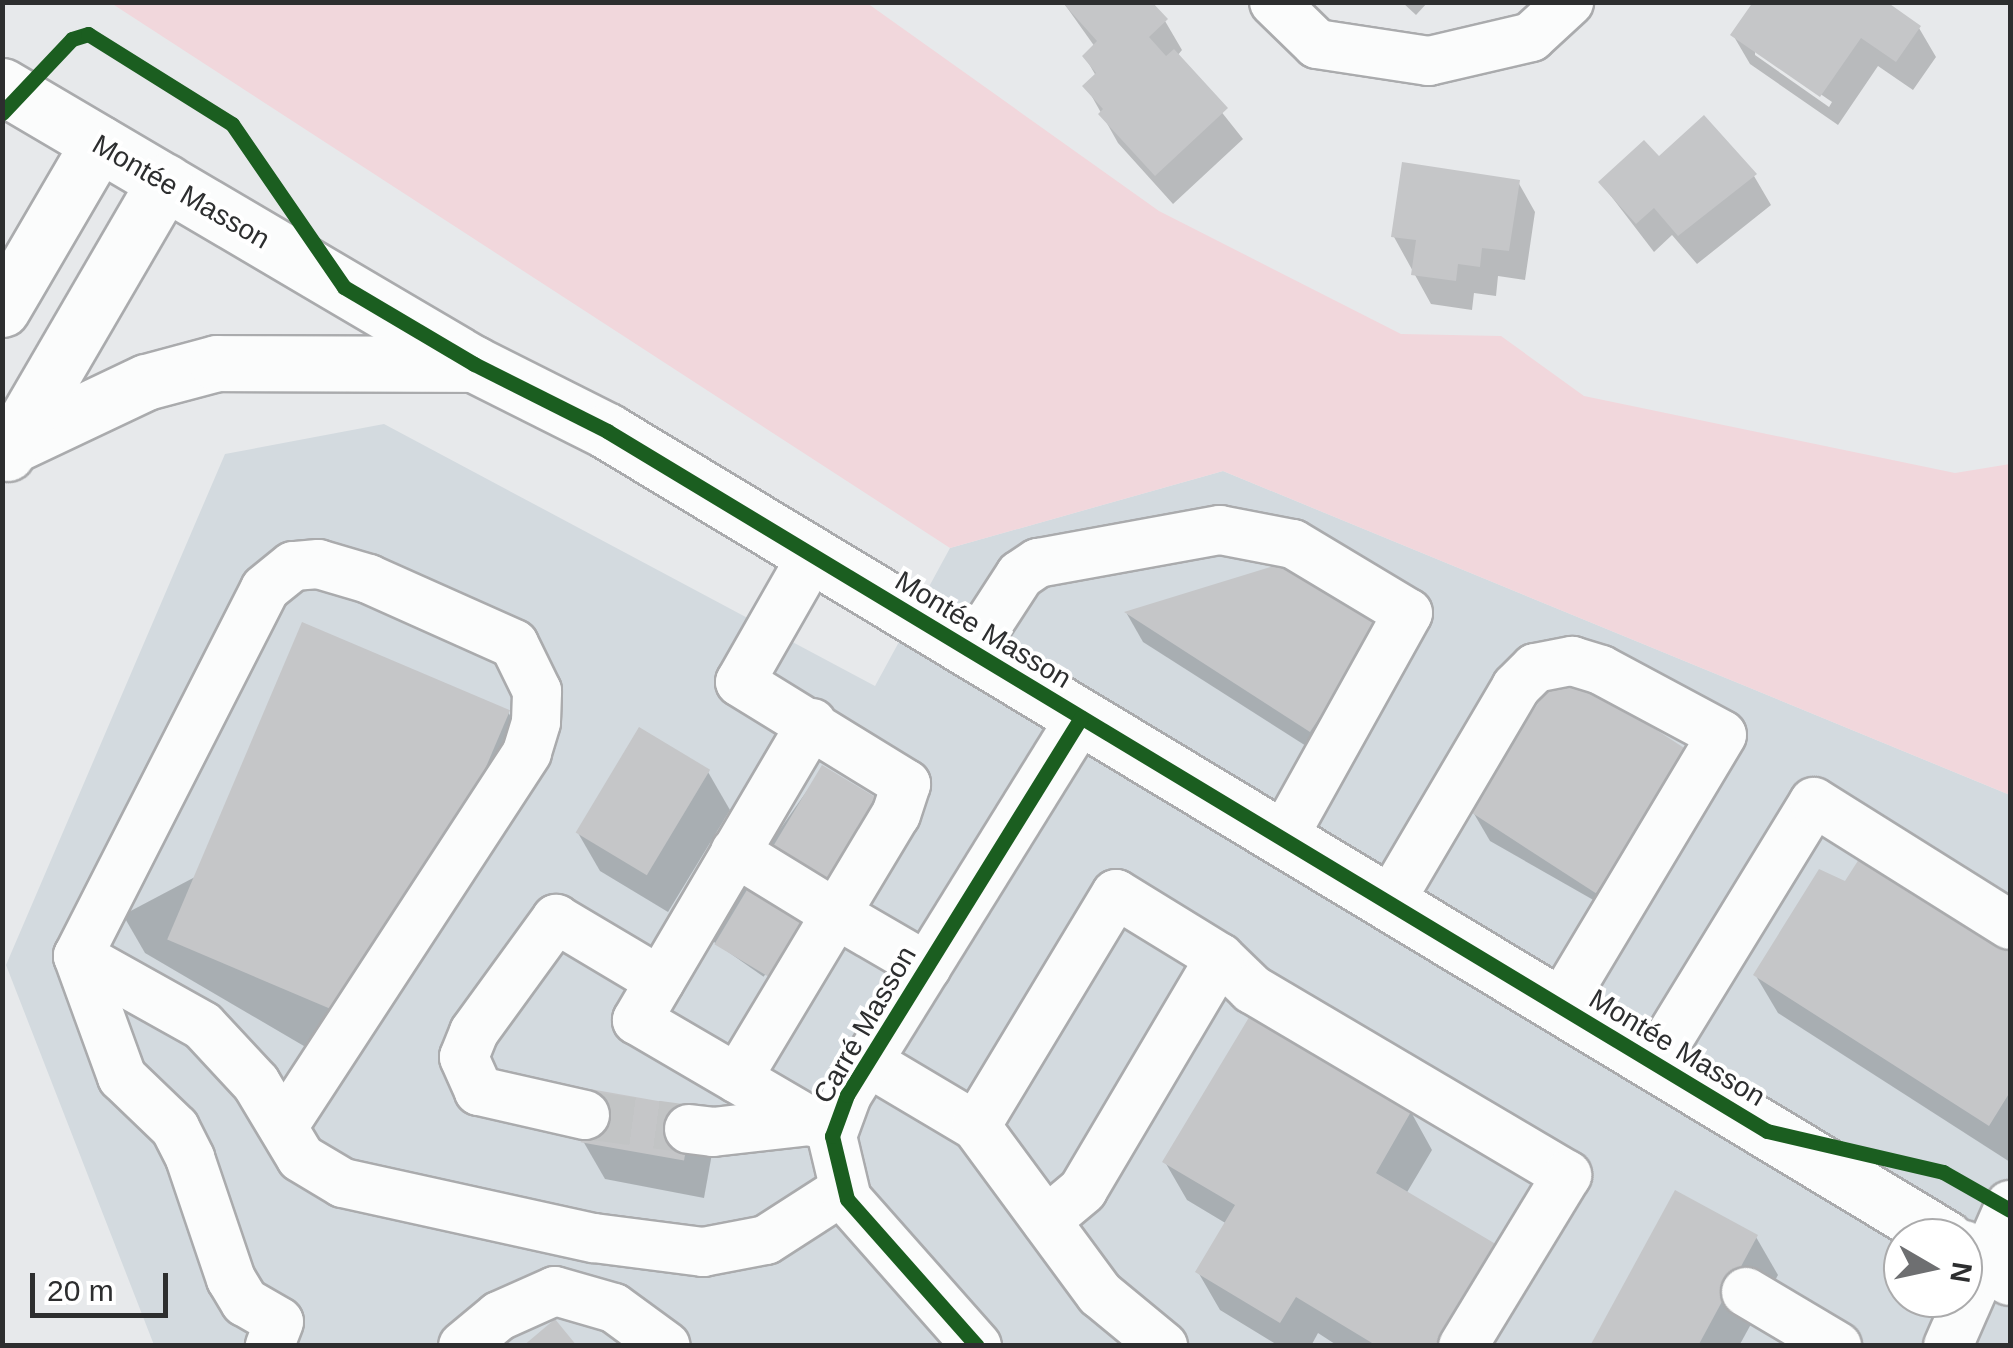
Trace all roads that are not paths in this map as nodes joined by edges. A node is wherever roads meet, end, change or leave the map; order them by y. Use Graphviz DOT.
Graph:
graph roads {
  1 [pos="1274,2"];
  2 [pos="1569,2"];
  3 [pos="2,86"];
  4 [pos="99,143"];
  5 [pos="165,182"];
  6 [pos="2,309"];
  7 [pos="474,364"];
  8 [pos="7,453"];
  9 [pos="812,556"];
  10 [pos="970,652"];
  11 [pos="1081,718"];
  12 [pos="812,723"];
  13 [pos="1282,839"];
  14 [pos="735,852"];
  15 [pos="1389,903"];
  16 [pos="836,914"];
  17 [pos="2010,924"];
  18 [pos="78,956"];
  19 [pos="1220,958"];
  20 [pos="927,967"];
  21 [pos="660,982"];
  22 [pos="1560,1006"];
  23 [pos="868,1062"];
  24 [pos="1654,1063"];
  25 [pos="737,1079"];
  26 [pos="586,1115"];
  27 [pos="822,1125"];
  28 [pos="976,1126"];
  29 [pos="283,1127"];
  30 [pos="689,1129"];
  31 [pos="842,1190"];
  32 [pos="2010,1206"];
  33 [pos="1046,1221"];
  34 [pos="594,1238"];
  35 [pos="1987,1263"];
  36 [pos="1746,1292"];
  37 [pos="583,1294"];
  38 [pos="1956,1333"];
  39 [pos="270,1346"];
  40 [pos="463,1346"];
  41 [pos="666,1346"];
  42 [pos="976,1346"];
  43 [pos="1162,1346"];
  44 [pos="1463,1346"];
  45 [pos="1837,1346"];
  1 -- 2 [label="street"];
  3 -- 4 [label="main road, Montée Masson"];
  4 -- 5 [label="main road, Montée Masson"];
  4 -- 6 [label="main road"];
  5 -- 7 [label="main road, Montée Masson"];
  5 -- 8 [label="main road"];
  7 -- 8 [label="main road"];
  7 -- 9 [label="main road, Montée Masson"];
  9 -- 10 [label="main road, Montée Masson"];
  9 -- 12 [label="street"];
  10 -- 11 [label="main road, Montée Masson"];
  10 -- 13 [label="street"];
  11 -- 13 [label="main road, Montée Masson"];
  11 -- 20 [label="street, Carré Masson"];
  12 -- 14 [label="street"];
  12 -- 16 [label="street"];
  13 -- 15 [label="main road, Montée Masson"];
  14 -- 16 [label="street"];
  14 -- 21 [label="street"];
  15 -- 22 [label="main road, Montée Masson"];
  15 -- 22 [label="street"];
  16 -- 20 [label="street"];
  16 -- 25 [label="street"];
  17 -- 24 [label="street"];
  18 -- 29 [label="street"];
  18 -- 29 [label="street"];
  18 -- 39 [label="street"];
  19 -- 28 [label="street"];
  19 -- 33 [label="street"];
  19 -- 44 [label="street"];
  20 -- 23 [label="street, Carré Masson"];
  21 -- 25 [label="street"];
  21 -- 26 [label="street"];
  22 -- 24 [label="main road, Montée Masson"];
  23 -- 27 [label="street, Carré Masson"];
  23 -- 28 [label="street"];
  24 -- 35 [label="main road, Montée Masson"];
  25 -- 27 [label="street"];
  27 -- 30 [label="street"];
  27 -- 31 [label="street, Carré Masson"];
  28 -- 33 [label="street"];
  29 -- 34 [label="street"];
  31 -- 34 [label="street"];
  31 -- 42 [label="street"];
  32 -- 35 [label="street"];
  33 -- 43 [label="street"];
  34 -- 37 [label="street"];
  35 -- 38 [label="street"];
  36 -- 45 [label="street"];
  37 -- 40 [label="street"];
  37 -- 41 [label="street"];
}
